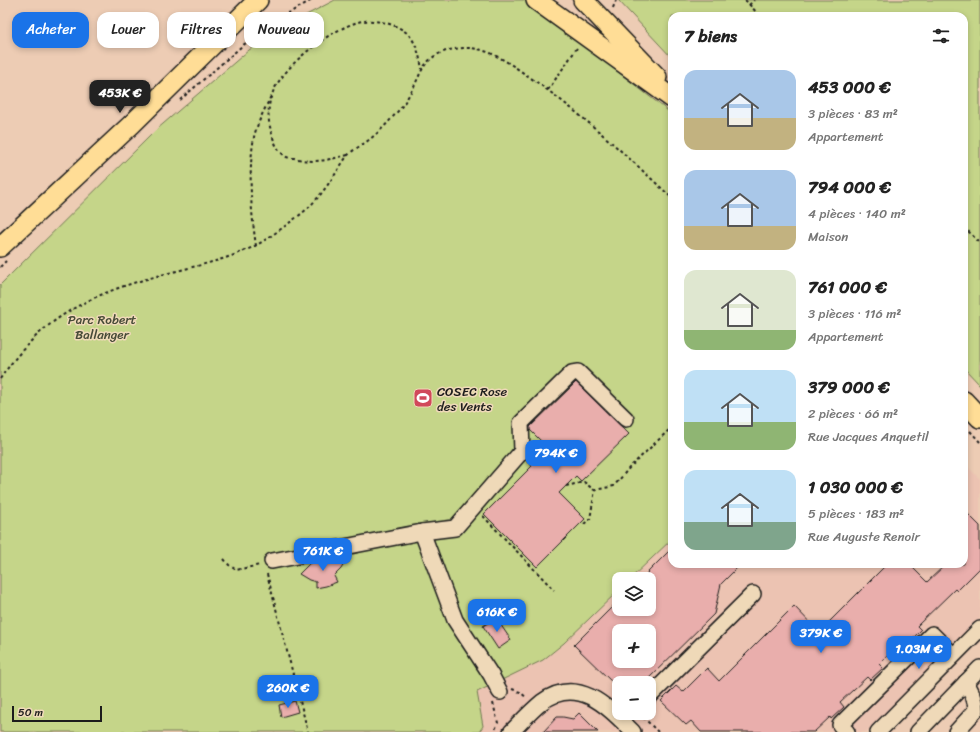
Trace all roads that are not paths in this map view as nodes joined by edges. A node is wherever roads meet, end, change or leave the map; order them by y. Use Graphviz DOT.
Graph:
graph roads {
  1 [pos="258,0"];
  2 [pos="536,0"];
  3 [pos="583,0"];
  4 [pos="668,88"];
  5 [pos="668,95"];
  6 [pos="6,252"];
  7 [pos="968,410"];
  8 [pos="626,419"];
  9 [pos="974,423"];
  10 [pos="422,532"];
  11 [pos="268,566"];
  12 [pos="753,594"];
  13 [pos="980,629"];
  14 [pos="953,655"];
  15 [pos="980,668"];
  16 [pos="966,682"];
  17 [pos="656,690"];
  18 [pos="500,692"];
  19 [pos="612,708"];
  20 [pos="628,720"];
  21 [pos="511,732"];
  22 [pos="633,732"];
  23 [pos="847,732"];
  24 [pos="878,732"];
  25 [pos="918,732"];
  26 [pos="956,732"];
  1 -- 6 [label="main road"];
  2 -- 5 [label="main road"];
  3 -- 4 [label="main road"];
  7 -- 9 [label="main road"];
  8 -- 10 [label="street"];
  10 -- 11 [label="street"];
  10 -- 18 [label="street"];
  12 -- 17 [label="street"];
  13 -- 14 [label="street"];
  14 -- 23 [label="street"];
  14 -- 24 [label="street"];
  15 -- 16 [label="street"];
  16 -- 25 [label="street"];
  16 -- 26 [label="street"];
  19 -- 21 [label="street"];
  20 -- 22 [label="street"];
}
